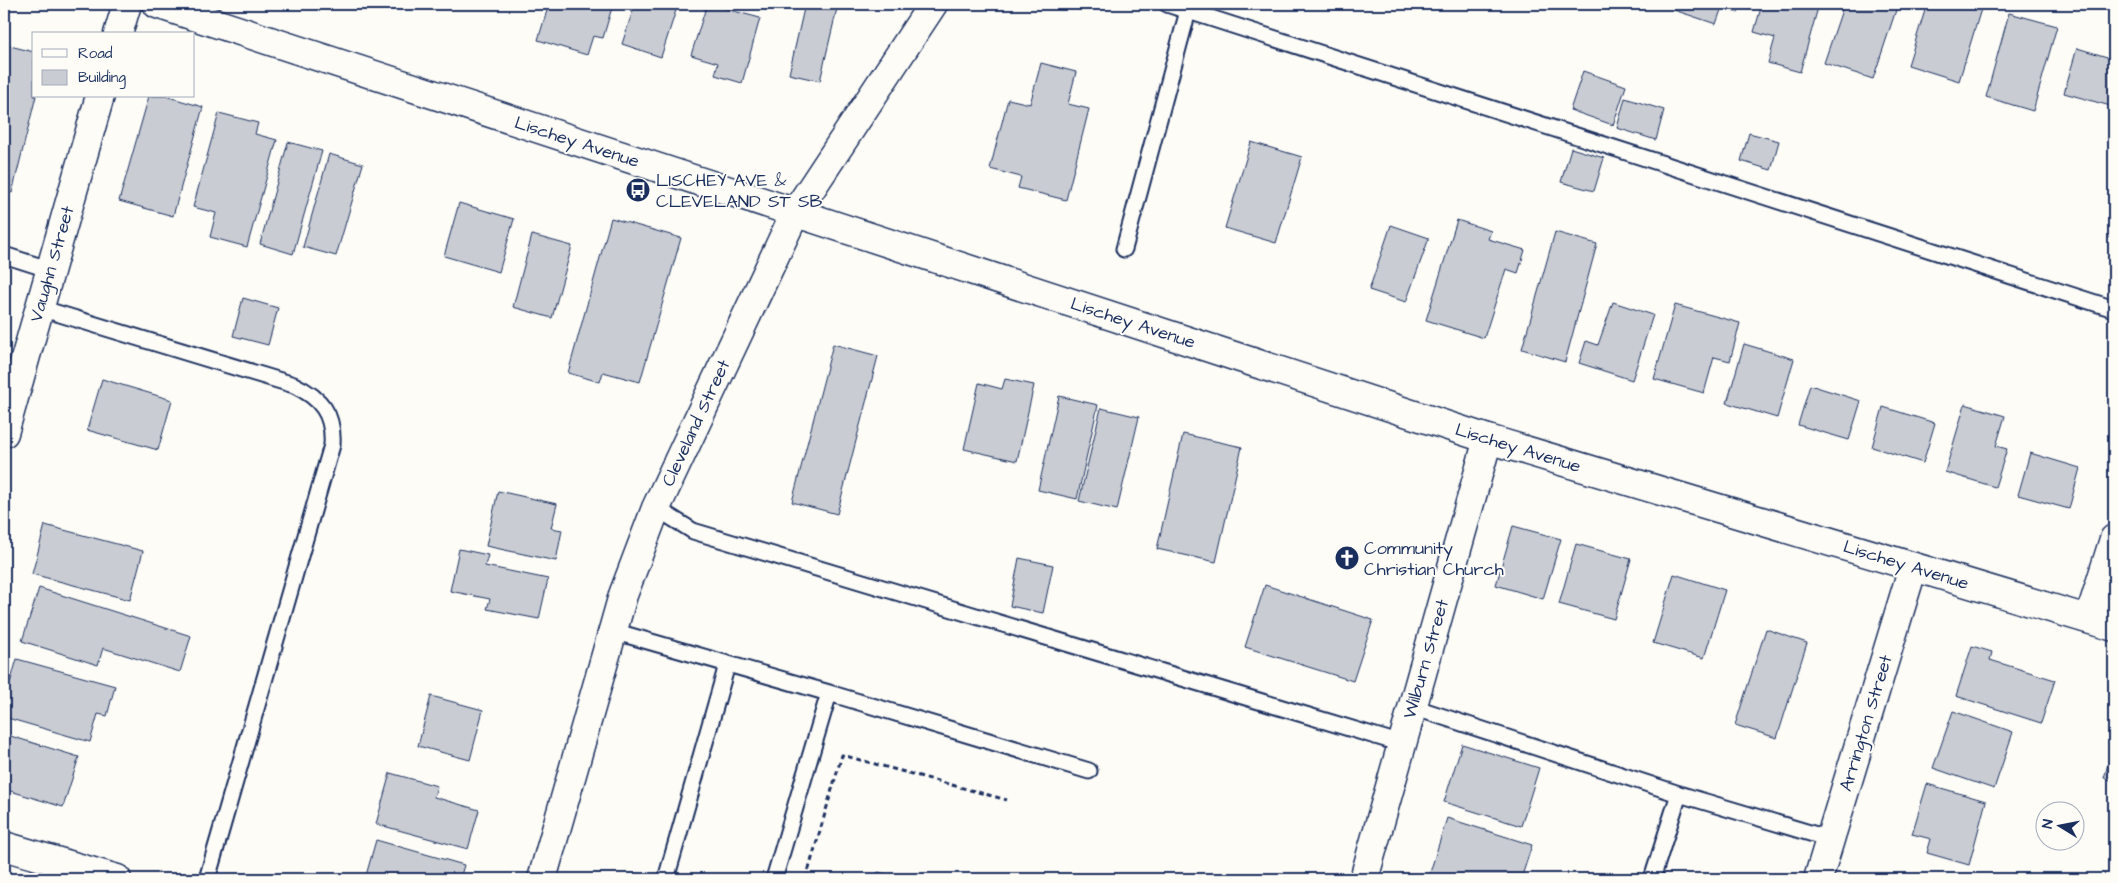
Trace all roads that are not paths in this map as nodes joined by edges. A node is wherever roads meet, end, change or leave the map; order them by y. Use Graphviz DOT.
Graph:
graph roads {
  1 [pos="127,4"];
  2 [pos="157,4"];
  3 [pos="933,4"];
  4 [pos="1167,4"];
  5 [pos="1188,11"];
  6 [pos="119,32"];
  7 [pos="99,98"];
  8 [pos="795,213"];
  9 [pos="1124,250"];
  10 [pos="4,255"];
  11 [pos="51,270"];
  12 [pos="40,308"];
  13 [pos="2114,309"];
  14 [pos="4,433"];
  15 [pos="1488,439"];
  16 [pos="656,508"];
  17 [pos="2114,539"];
  18 [pos="1914,567"];
  19 [pos="2102,623"];
  20 [pos="613,631"];
  21 [pos="727,664"];
  22 [pos="829,693"];
  23 [pos="1413,708"];
  24 [pos="1402,744"];
  25 [pos="1090,771"];
  26 [pos="1679,794"];
  27 [pos="1830,839"];
  28 [pos="4,846"];
  29 [pos="117,879"];
  30 [pos="207,879"];
  31 [pos="542,879"];
  32 [pos="666,879"];
  33 [pos="774,879"];
  34 [pos="1364,879"];
  35 [pos="1652,879"];
  36 [pos="1818,879"];
  1 -- 6 [label="street"];
  2 -- 8 [label="street, Lischey Avenue"];
  3 -- 8 [label="street, Cleveland Street"];
  4 -- 5 [label="lane"];
  5 -- 9 [label="lane"];
  5 -- 13 [label="lane"];
  7 -- 11 [label="street, Vaughn Street"];
  8 -- 15 [label="street, Lischey Avenue"];
  8 -- 16 [label="street, Cleveland Street"];
  10 -- 11 [label="lane"];
  11 -- 12 [label="street, Vaughn Street"];
  12 -- 14 [label="street, Vaughn Street"];
  12 -- 30 [label="lane"];
  15 -- 18 [label="street, Lischey Avenue"];
  15 -- 23 [label="street, Wilburn Street"];
  16 -- 20 [label="street, Cleveland Street"];
  16 -- 24 [label="lane"];
  17 -- 19 [label="street"];
  18 -- 19 [label="street, Lischey Avenue"];
  18 -- 27 [label="street, Arrington Street"];
  20 -- 21 [label="lane"];
  20 -- 31 [label="street, Cleveland Street"];
  21 -- 22 [label="lane"];
  21 -- 32 [label="lane"];
  22 -- 25 [label="lane"];
  22 -- 33 [label="lane"];
  23 -- 24 [label="street, Wilburn Street"];
  23 -- 26 [label="lane"];
  24 -- 34 [label="street, Wilburn Street"];
  26 -- 27 [label="lane"];
  26 -- 35 [label="lane"];
  27 -- 36 [label="street, Arrington Street"];
  28 -- 29 [label="street"];
}
